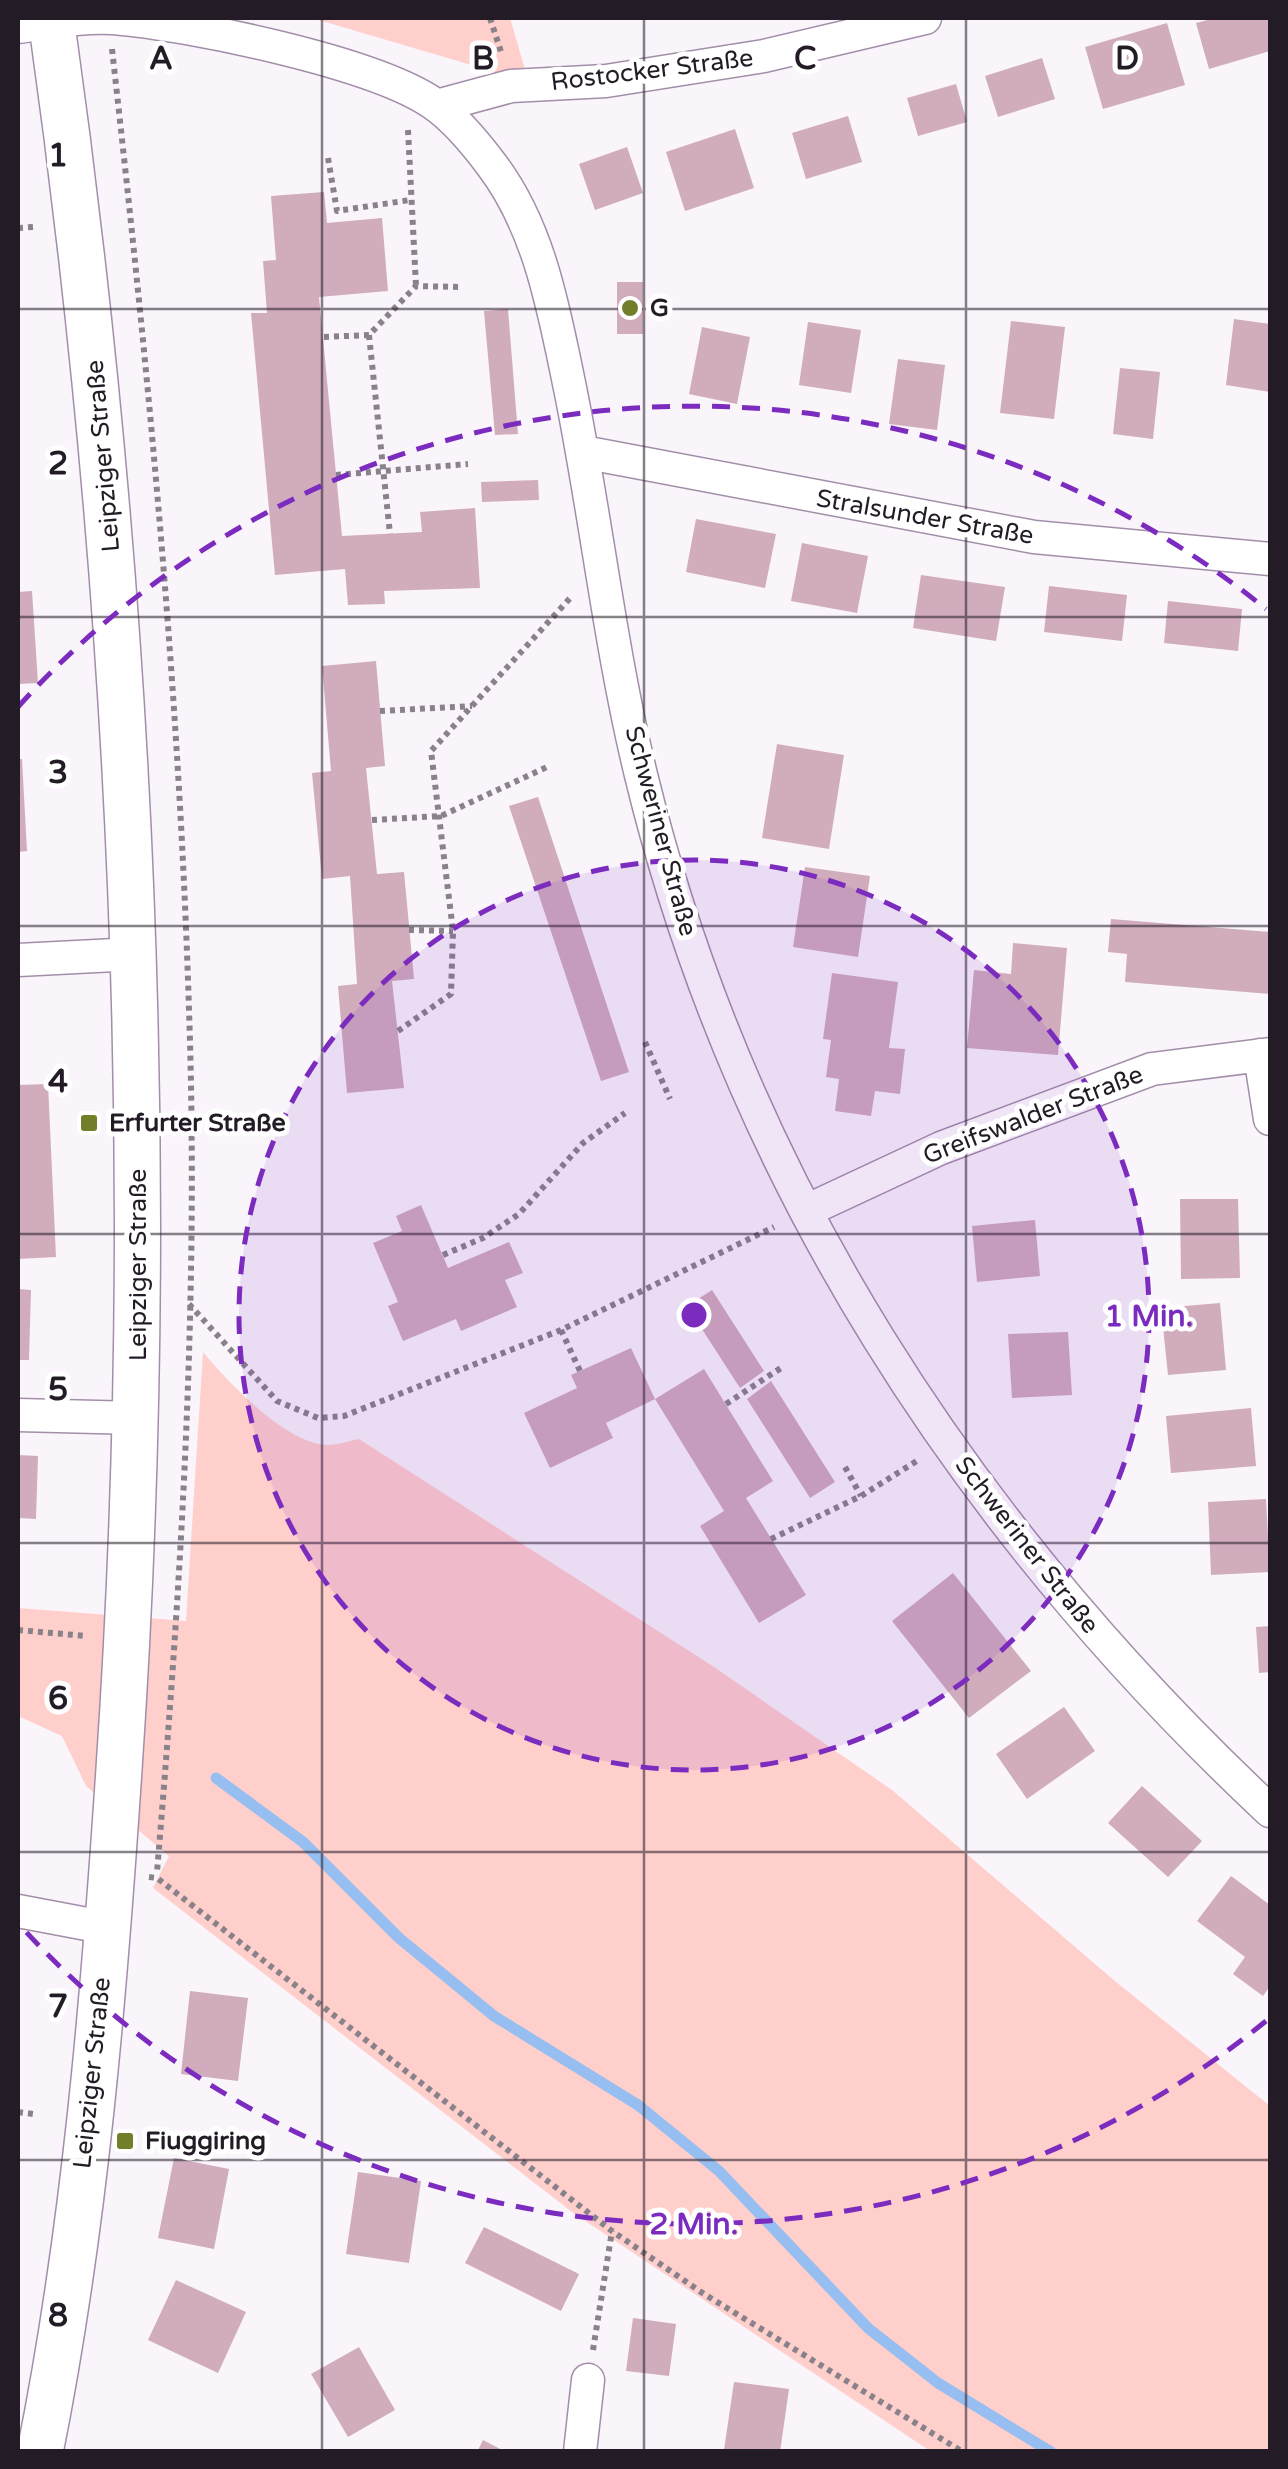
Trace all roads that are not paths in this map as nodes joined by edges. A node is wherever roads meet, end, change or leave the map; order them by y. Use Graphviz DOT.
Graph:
graph roads {
  1 [pos="925,18"];
  2 [pos="40,22"];
  3 [pos="438,106"];
  4 [pos="583,452"];
  5 [pos="1270,559"];
  6 [pos="135,954"];
  7 [pos="18,960"];
  8 [pos="1265,1054"];
  9 [pos="1270,1118"];
  10 [pos="806,1211"];
  11 [pos="18,1414"];
  12 [pos="137,1418"];
  13 [pos="1270,1811"];
  14 [pos="18,1911"];
  15 [pos="108,1928"];
  16 [pos="588,2380"];
  17 [pos="40,2452"];
  18 [pos="580,2452"];
  1 -- 3 [label="street, Rostocker Straße"];
  2 -- 3 [label="street, Schweriner Straße"];
  2 -- 6 [label="main road, Leipziger Straße"];
  3 -- 4 [label="street, Schweriner Straße"];
  4 -- 5 [label="street, Stralsunder Straße"];
  4 -- 10 [label="street, Schweriner Straße"];
  6 -- 7 [label="street"];
  6 -- 12 [label="main road, Leipziger Straße"];
  8 -- 9 [label="street"];
  8 -- 10 [label="street, Greifswalder Straße"];
  10 -- 13 [label="street, Schweriner Straße"];
  11 -- 12 [label="street"];
  12 -- 15 [label="main road, Leipziger Straße"];
  14 -- 15 [label="street"];
  15 -- 17 [label="main road, Leipziger Straße"];
  16 -- 18 [label="street"];
}
